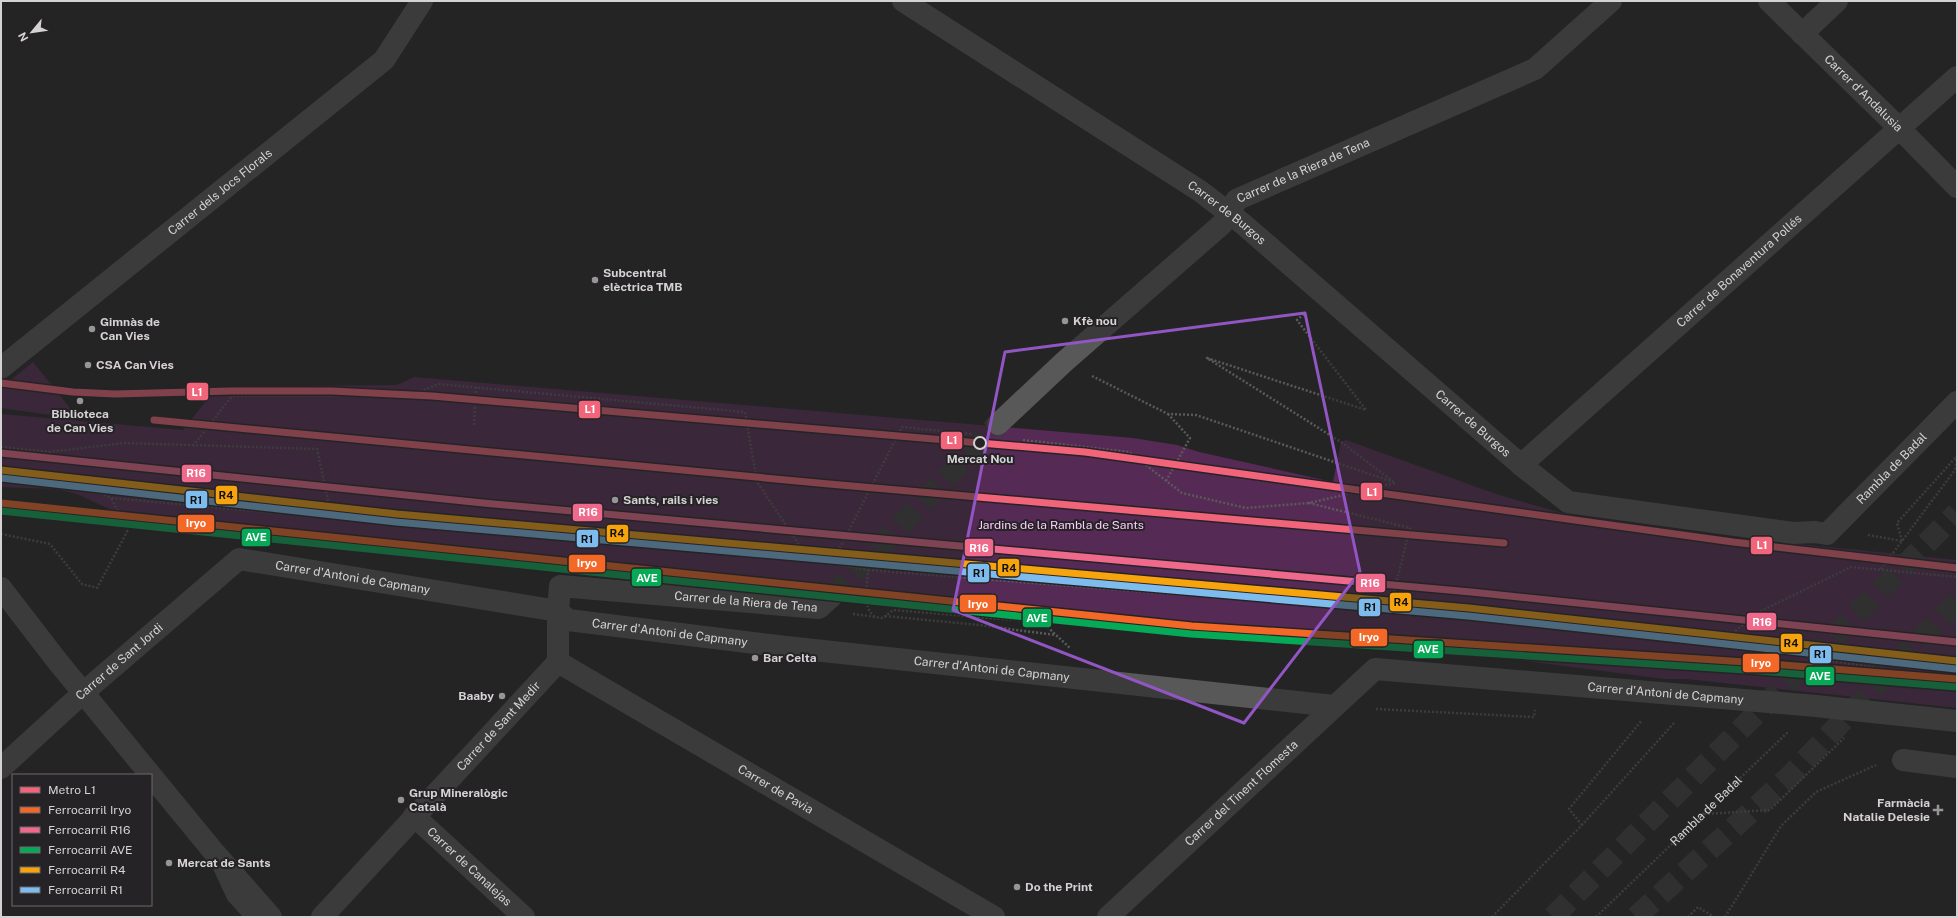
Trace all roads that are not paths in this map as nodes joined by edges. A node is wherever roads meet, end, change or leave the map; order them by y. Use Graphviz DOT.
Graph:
graph roads {
  1 [pos="422,1"];
  2 [pos="903,1"];
  3 [pos="1611,1"];
  4 [pos="1769,1"];
  5 [pos="1837,1"];
  6 [pos="1802,34"];
  7 [pos="1957,77"];
  8 [pos="1900,129"];
  9 [pos="1957,187"];
  10 [pos="1230,215"];
  11 [pos="1,368"];
  12 [pos="1957,402"];
  13 [pos="998,424"];
  14 [pos="1521,465"];
  15 [pos="239,559"];
  16 [pos="1,588"];
  17 [pos="825,602"];
  18 [pos="558,611"];
  19 [pos="558,662"];
  20 [pos="1375,669"];
  21 [pos="84,692"];
  22 [pos="1334,706"];
  23 [pos="1957,721"];
  24 [pos="1903,760"];
  25 [pos="1957,767"];
  26 [pos="1,768"];
  27 [pos="151,774"];
  28 [pos="152,776"];
  29 [pos="414,816"];
  30 [pos="213,851"];
  31 [pos="253,917"];
  32 [pos="271,917"];
  33 [pos="322,917"];
  34 [pos="524,917"];
  35 [pos="994,917"];
  36 [pos="1108,917"];
  1 -- 11 [label="street, Carrer dels Jocs Florals"];
  2 -- 10 [label="street, Carrer de Burgos"];
  3 -- 10 [label="street, Carrer de la Riera de Tena"];
  4 -- 6 [label="street, Carrer d'Andalusia"];
  5 -- 6 [label="street"];
  6 -- 8 [label="street, Carrer d'Andalusia"];
  7 -- 8 [label="street, Carrer de Bonaventura Pollés"];
  8 -- 9 [label="street, Carrer d'Andalusia"];
  8 -- 14 [label="street, Carrer de Bonaventura Pollés"];
  10 -- 13 [label="street, Carrer de la Riera de Tena"];
  10 -- 14 [label="street, Carrer de Burgos"];
  12 -- 14 [label="street, Rambla de Badal"];
  15 -- 18 [label="street, Carrer d'Antoni de Capmany"];
  15 -- 21 [label="street, Carrer de Sant Jordi"];
  16 -- 21 [label="street"];
  17 -- 18 [label="street, Carrer de la Riera de Tena"];
  18 -- 19 [label="street"];
  18 -- 22 [label="street, Carrer d'Antoni de Capmany"];
  19 -- 29 [label="street, Carrer de Sant Medir"];
  19 -- 35 [label="street, Carrer de Pavia"];
  20 -- 22 [label="street, Carrer del Tinent Flomesta"];
  20 -- 23 [label="street, Carrer d'Antoni de Capmany"];
  21 -- 26 [label="street, Carrer de Sant Jordi"];
  21 -- 27 [label="street"];
  22 -- 36 [label="street, Carrer del Tinent Flomesta"];
  24 -- 25 [label="street"];
  28 -- 30 [label="street"];
  29 -- 33 [label="street, Carrer de Sant Medir"];
  29 -- 34 [label="street, Carrer de Canalejas"];
  30 -- 31 [label="lane"];
  30 -- 32 [label="street"];
}
